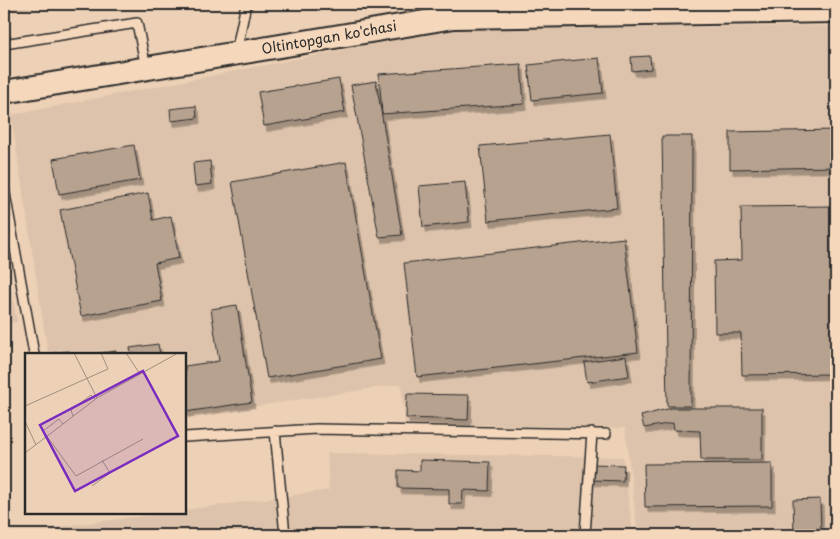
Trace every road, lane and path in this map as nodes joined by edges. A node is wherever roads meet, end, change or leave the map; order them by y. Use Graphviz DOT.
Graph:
graph roads {
  1 [pos="248,4"];
  2 [pos="807,8"];
  3 [pos="836,11"];
  4 [pos="443,13"];
  5 [pos="4,44"];
  6 [pos="236,53"];
  7 [pos="146,68"];
  8 [pos="4,92"];
  9 [pos="4,188"];
  10 [pos="34,353"];
  11 [pos="275,431"];
  12 [pos="592,434"];
  13 [pos="606,434"];
  14 [pos="186,437"];
  15 [pos="285,535"];
  16 [pos="585,535"];
  1 -- 6 [label="lane"];
  2 -- 3 [label="street, Oltintopgan ko'chasi"];
  2 -- 4 [label="street, Oltintopgan ko'chasi"];
  4 -- 6 [label="street, Oltintopgan ko'chasi"];
  5 -- 7 [label="lane"];
  6 -- 7 [label="street, Oltintopgan ko'chasi"];
  7 -- 8 [label="street, Oltintopgan ko'chasi"];
  9 -- 10 [label="lane"];
  11 -- 12 [label="lane"];
  11 -- 14 [label="lane"];
  11 -- 15 [label="lane"];
  12 -- 13 [label="lane"];
  12 -- 16 [label="lane"];
}
